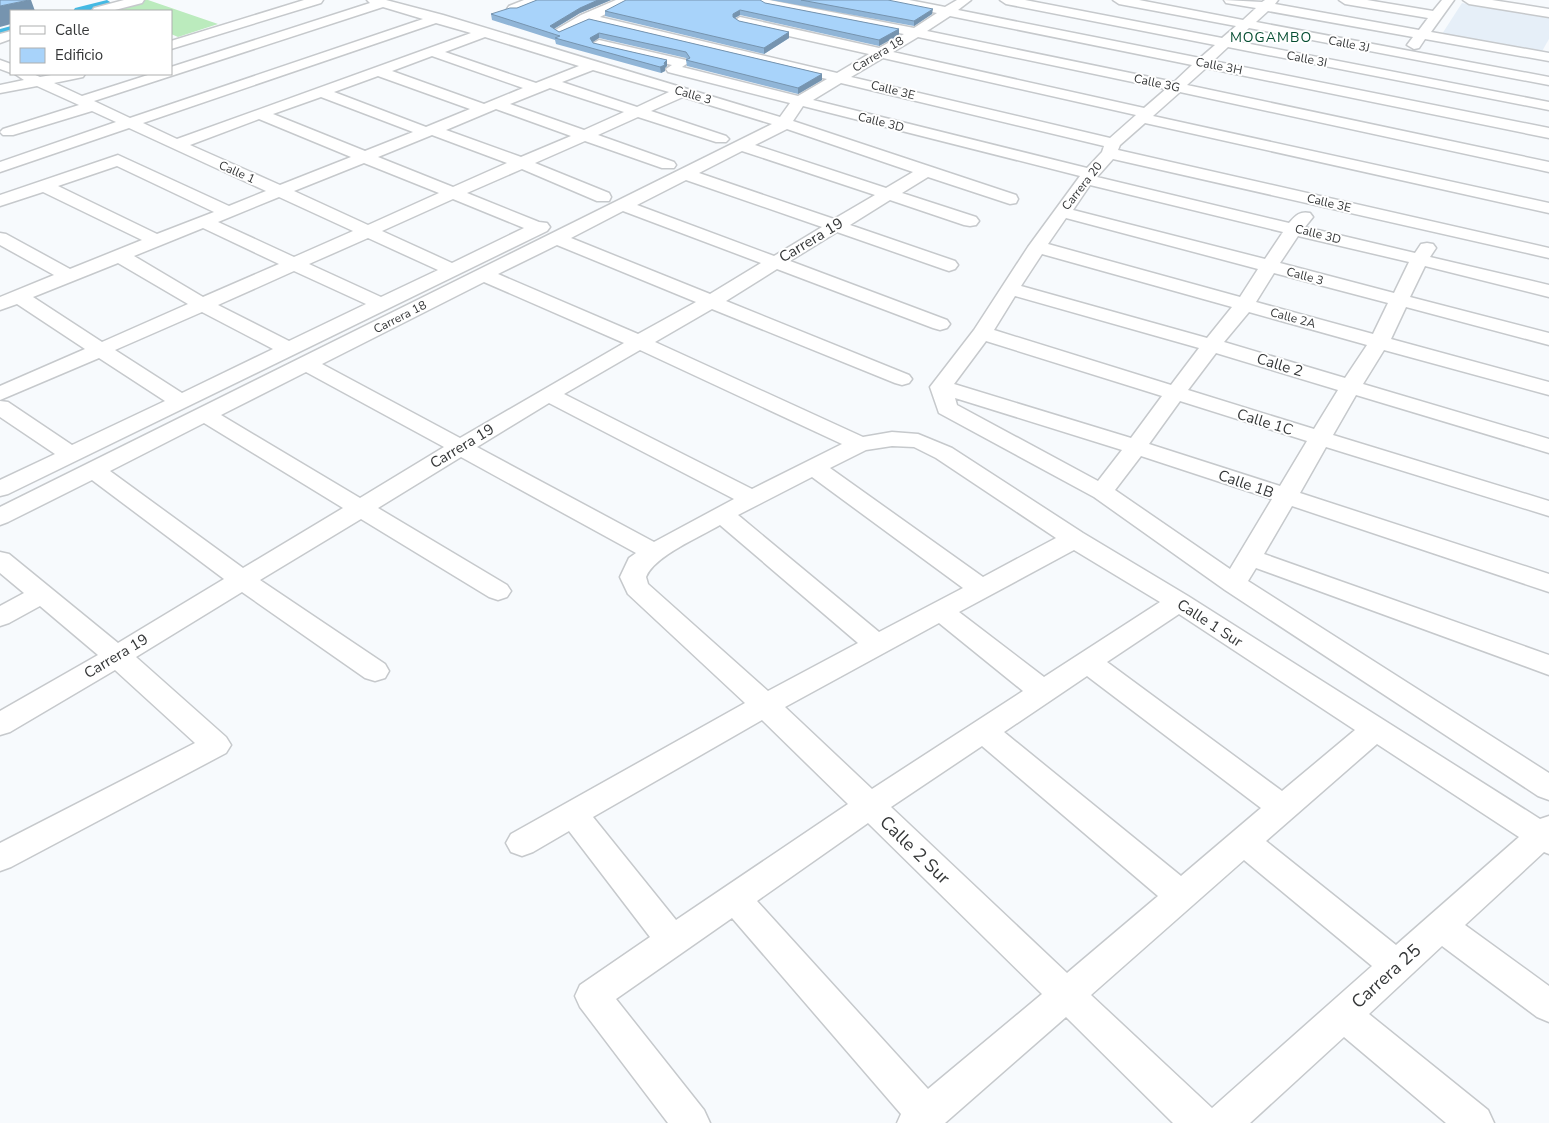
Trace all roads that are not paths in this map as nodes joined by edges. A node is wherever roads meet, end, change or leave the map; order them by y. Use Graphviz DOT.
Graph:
graph roads {
  1 [pos="138,0"];
  2 [pos="317,0"];
  3 [pos="535,0"];
  4 [pos="626,0"];
  5 [pos="890,0"];
  6 [pos="965,0"];
  7 [pos="1006,0"];
  8 [pos="1119,0"];
  9 [pos="1230,0"];
  10 [pos="1345,0"];
  11 [pos="1448,0"];
  12 [pos="1470,0"];
  13 [pos="377,1"];
  14 [pos="766,1"];
  15 [pos="1268,3"];
  16 [pos="513,9"];
  17 [pos="102,10"];
  18 [pos="946,12"];
  19 [pos="1549,13"];
  20 [pos="1437,16"];
  21 [pos="438,18"];
  22 [pos="586,18"];
  23 [pos="740,21"];
  24 [pos="1244,24"];
  25 [pos="559,32"];
  26 [pos="917,32"];
  27 [pos="484,33"];
  28 [pos="1423,34"];
  29 [pos="204,35"];
  30 [pos="174,42"];
  31 [pos="1224,43"];
  32 [pos="599,44"];
  33 [pos="705,46"];
  34 [pos="241,49"];
  35 [pos="433,52"];
  36 [pos="880,53"];
  37 [pos="1406,54"];
  38 [pos="258,55"];
  39 [pos="1549,56"];
  40 [pos="275,61"];
  41 [pos="1204,63"];
  42 [pos="593,65"];
  43 [pos="677,66"];
  44 [pos="292,68"];
  45 [pos="378,71"];
  46 [pos="172,72"];
  47 [pos="24,75"];
  48 [pos="73,75"];
  49 [pos="161,75"];
  50 [pos="1393,76"];
  51 [pos="840,77"];
  52 [pos="1533,78"];
  53 [pos="1549,80"];
  54 [pos="40,82"];
  55 [pos="339,85"];
  56 [pos="544,85"];
  57 [pos="1178,87"];
  58 [pos="0,89"];
  59 [pos="321,92"];
  60 [pos="682,92"];
  61 [pos="1376,98"];
  62 [pos="1513,99"];
  63 [pos="87,104"];
  64 [pos="952,105"];
  65 [pos="1549,106"];
  66 [pos="490,107"];
  67 [pos="638,112"];
  68 [pos="786,113"];
  69 [pos="258,114"];
  70 [pos="1145,115"];
  71 [pos="130,123"];
  72 [pos="1499,123"];
  73 [pos="1357,127"];
  74 [pos="914,130"];
  75 [pos="429,131"];
  76 [pos="8,132"];
  77 [pos="1549,133"];
  78 [pos="584,136"];
  79 [pos="722,139"];
  80 [pos="898,142"];
  81 [pos="177,144"];
  82 [pos="743,146"];
  83 [pos="1111,148"];
  84 [pos="1483,154"];
  85 [pos="366,157"];
  86 [pos="521,164"];
  87 [pos="668,165"];
  88 [pos="0,167"];
  89 [pos="1549,167"];
  90 [pos="926,171"];
  91 [pos="686,174"];
  92 [pos="1088,176"];
  93 [pos="639,179"];
  94 [pos="44,186"];
  95 [pos="659,187"];
  96 [pos="280,192"];
  97 [pos="889,193"];
  98 [pos="453,194"];
  99 [pos="603,197"];
  100 [pos="2,198"];
  101 [pos="1010,199"];
  102 [pos="1319,200"];
  103 [pos="622,205"];
  104 [pos="1549,208"];
  105 [pos="229,212"];
  106 [pos="1062,212"];
  107 [pos="970,221"];
  108 [pos="203,222"];
  109 [pos="835,226"];
  110 [pos="538,228"];
  111 [pos="1294,228"];
  112 [pos="1441,229"];
  113 [pos="367,232"];
  114 [pos="0,238"];
  115 [pos="555,238"];
  116 [pos="157,241"];
  117 [pos="1037,247"];
  118 [pos="1549,253"];
  119 [pos="120,256"];
  120 [pos="1418,260"];
  121 [pos="774,262"];
  122 [pos="292,265"];
  123 [pos="949,266"];
  124 [pos="1270,266"];
  125 [pos="453,270"];
  126 [pos="484,275"];
  127 [pos="69,276"];
  128 [pos="1010,289"];
  129 [pos="1549,291"];
  130 [pos="19,296"];
  131 [pos="1399,300"];
  132 [pos="712,301"];
  133 [pos="0,304"];
  134 [pos="202,304"];
  135 [pos="381,304"];
  136 [pos="1244,305"];
  137 [pos="940,324"];
  138 [pos="982,333"];
  139 [pos="1549,339"];
  140 [pos="638,342"];
  141 [pos="1379,342"];
  142 [pos="1212,345"];
  143 [pos="288,349"];
  144 [pos="99,350"];
  145 [pos="307,364"];
  146 [pos="902,379"];
  147 [pos="1350,387"];
  148 [pos="1549,389"];
  149 [pos="0,394"];
  150 [pos="548,394"];
  151 [pos="1174,394"];
  152 [pos="944,398"];
  153 [pos="180,401"];
  154 [pos="0,407"];
  155 [pos="206,415"];
  156 [pos="111,435"];
  157 [pos="1320,438"];
  158 [pos="860,444"];
  159 [pos="462,446"];
  160 [pos="1549,446"];
  161 [pos="1137,447"];
  162 [pos="132,451"];
  163 [pos="70,454"];
  164 [pos="814,468"];
  165 [pos="94,470"];
  166 [pos="0,489"];
  167 [pos="1102,492"];
  168 [pos="1284,497"];
  169 [pos="753,499"];
  170 [pos="358,508"];
  171 [pos="1549,509"];
  172 [pos="722,514"];
  173 [pos="0,517"];
  174 [pos="1074,539"];
  175 [pos="654,552"];
  176 [pos="1249,557"];
  177 [pos="0,560"];
  178 [pos="242,580"];
  179 [pos="1549,583"];
  180 [pos="1234,584"];
  181 [pos="982,589"];
  182 [pos="498,592"];
  183 [pos="42,594"];
  184 [pos="1179,602"];
  185 [pos="941,611"];
  186 [pos="0,618"];
  187 [pos="877,645"];
  188 [pos="118,656"];
  189 [pos="1088,662"];
  190 [pos="1549,665"];
  191 [pos="375,671"];
  192 [pos="1044,692"];
  193 [pos="765,705"];
  194 [pos="0,724"];
  195 [pos="1376,729"];
  196 [pos="984,731"];
  197 [pos="1549,788"];
  198 [pos="869,806"];
  199 [pos="1282,807"];
  200 [pos="573,814"];
  201 [pos="1546,835"];
  202 [pos="1244,841"];
  203 [pos="522,843"];
  204 [pos="0,858"];
  205 [pos="1180,895"];
  206 [pos="735,899"];
  207 [pos="1442,927"];
  208 [pos="673,941"];
  209 [pos="1397,966"];
  210 [pos="1066,995"];
  211 [pos="1549,1006"];
  212 [pos="1343,1015"];
  213 [pos="921,1119"];
  214 [pos="691,1123"];
  215 [pos="1200,1123"];
  216 [pos="1223,1123"];
  217 [pos="1476,1123"];
  1 -- 17 [label="street"];
  2 -- 29 [label="street"];
  3 -- 16 [label="street"];
  4 -- 22 [label="street"];
  5 -- 18 [label="street, Calle 3H"];
  6 -- 18 [label="street, Carrera 18"];
  7 -- 31 [label="street, Calle 3I"];
  8 -- 24 [label="street, Calle 3J"];
  9 -- 15 [label="street"];
  10 -- 20 [label="street"];
  11 -- 20 [label="street"];
  12 -- 19 [label="street"];
  13 -- 21 [label="street, Calle 3"];
  13 -- 34 [label="street"];
  14 -- 23 [label="street"];
  14 -- 26 [label="street, Calle 3G"];
  15 -- 24 [label="street, Carrera 20"];
  15 -- 28 [label="street"];
  18 -- 26 [label="street, Carrera 18"];
  18 -- 41 [label="street, Calle 3H"];
  20 -- 28 [label="street"];
  21 -- 27 [label="street, Calle 3"];
  21 -- 44 [label="street"];
  22 -- 25 [label="street"];
  22 -- 33 [label="street, Calle 3E"];
  23 -- 33 [label="street"];
  23 -- 36 [label="street"];
  24 -- 31 [label="street, Carrera 20"];
  24 -- 37 [label="street, Calle 3J"];
  26 -- 36 [label="street, Carrera 18"];
  26 -- 57 [label="street, Calle 3G"];
  27 -- 35 [label="street"];
  27 -- 42 [label="street, Calle 3"];
  28 -- 37 [label="street"];
  28 -- 39 [label="street"];
  29 -- 30 [label="street"];
  29 -- 34 [label="street"];
  31 -- 41 [label="street, Carrera 20"];
  31 -- 50 [label="street, Calle 3I"];
  32 -- 43 [label="street, Calle 3D"];
  33 -- 43 [label="street"];
  33 -- 51 [label="street, Calle 3E"];
  34 -- 38 [label="street"];
  34 -- 46 [label="street"];
  35 -- 45 [label="street"];
  35 -- 56 [label="street"];
  36 -- 51 [label="street, Carrera 18"];
  36 -- 70 [label="street"];
  37 -- 50 [label="street"];
  37 -- 52 [label="street, Calle 3J"];
  39 -- 52 [label="street"];
  40 -- 44 [label="street"];
  41 -- 57 [label="street, Carrera 20"];
  41 -- 61 [label="street, Calle 3H"];
  42 -- 56 [label="street"];
  42 -- 60 [label="street, Calle 3"];
  43 -- 68 [label="street, Calle 3D"];
  44 -- 55 [label="street"];
  44 -- 71 [label="street"];
  45 -- 55 [label="street"];
  45 -- 66 [label="street"];
  47 -- 54 [label="street, Calle 1"];
  48 -- 54 [label="street"];
  49 -- 63 [label="street"];
  50 -- 61 [label="street"];
  50 -- 62 [label="street, Calle 3I"];
  51 -- 64 [label="street, Calle 3E"];
  51 -- 68 [label="street, Carrera 18"];
  52 -- 53 [label="street, Calle 3J"];
  54 -- 58 [label="street"];
  54 -- 63 [label="street, Calle 1"];
  55 -- 59 [label="street"];
  56 -- 66 [label="street"];
  56 -- 67 [label="street"];
  57 -- 70 [label="street, Carrera 20"];
  57 -- 73 [label="street, Calle 3G"];
  59 -- 69 [label="street"];
  59 -- 75 [label="street"];
  60 -- 67 [label="street"];
  60 -- 68 [label="street, Calle 3"];
  61 -- 72 [label="street, Calle 3H"];
  61 -- 73 [label="street"];
  62 -- 65 [label="street, Calle 3I"];
  62 -- 72 [label="street"];
  63 -- 71 [label="street, Calle 1"];
  63 -- 76 [label="street"];
  64 -- 74 [label="street"];
  64 -- 83 [label="street, Calle 3E"];
  66 -- 75 [label="street"];
  66 -- 78 [label="street"];
  67 -- 78 [label="street"];
  67 -- 79 [label="street"];
  68 -- 74 [label="street, Calle 3D"];
  68 -- 79 [label="street, Carrera 18"];
  68 -- 82 [label="street, Carrera 18"];
  68 -- 90 [label="street, Calle 3"];
  69 -- 81 [label="street"];
  69 -- 85 [label="street"];
  70 -- 83 [label="street, Carrera 20"];
  70 -- 104 [label="street"];
  71 -- 81 [label="street, Calle 1"];
  71 -- 88 [label="street"];
  72 -- 77 [label="street, Calle 3H"];
  72 -- 84 [label="street"];
  73 -- 84 [label="street, Calle 3G"];
  74 -- 80 [label="street"];
  74 -- 92 [label="street, Calle 3D"];
  75 -- 85 [label="street"];
  75 -- 86 [label="street"];
  78 -- 86 [label="street"];
  78 -- 87 [label="street"];
  79 -- 87 [label="street, Carrera 18"];
  81 -- 96 [label="street, Calle 1"];
  82 -- 91 [label="street, Carrera 18"];
  82 -- 97 [label="street"];
  83 -- 92 [label="street, Carrera 20"];
  83 -- 102 [label="street, Calle 3E"];
  84 -- 89 [label="street, Calle 3G"];
  85 -- 96 [label="street"];
  85 -- 98 [label="street"];
  86 -- 98 [label="street"];
  86 -- 99 [label="street"];
  87 -- 93 [label="street, Carrera 18"];
  90 -- 97 [label="street, Carrera 19"];
  90 -- 101 [label="street, Calle 3"];
  91 -- 95 [label="street, Carrera 18"];
  91 -- 109 [label="street"];
  92 -- 106 [label="street, Carrera 20"];
  92 -- 111 [label="street, Calle 3D"];
  93 -- 95 [label="street"];
  93 -- 99 [label="street, Carrera 18"];
  94 -- 100 [label="street"];
  94 -- 105 [label="street"];
  94 -- 116 [label="street"];
  95 -- 103 [label="street, Carrera 18"];
  96 -- 105 [label="street"];
  96 -- 113 [label="street, Calle 1"];
  97 -- 107 [label="street"];
  97 -- 109 [label="street, Carrera 19"];
  98 -- 110 [label="street"];
  98 -- 113 [label="street"];
  99 -- 110 [label="street, Carrera 18"];
  102 -- 111 [label="street"];
  102 -- 112 [label="street, Calle 3E"];
  103 -- 115 [label="street, Carrera 18"];
  103 -- 121 [label="street"];
  105 -- 108 [label="street"];
  106 -- 117 [label="street, Carrera 20"];
  106 -- 124 [label="street, Calle 3"];
  108 -- 116 [label="street"];
  108 -- 122 [label="street"];
  109 -- 121 [label="street, Carrera 19"];
  109 -- 123 [label="street"];
  110 -- 125 [label="street, Carrera 18"];
  111 -- 120 [label="street, Calle 3D"];
  111 -- 124 [label="street"];
  112 -- 118 [label="street, Calle 3E"];
  112 -- 120 [label="street"];
  113 -- 122 [label="street"];
  113 -- 125 [label="street, Calle 1"];
  114 -- 127 [label="street"];
  115 -- 126 [label="street, Carrera 18"];
  115 -- 132 [label="street"];
  116 -- 119 [label="street"];
  117 -- 128 [label="street, Carrera 20"];
  117 -- 136 [label="street, Calle 2A"];
  119 -- 127 [label="street"];
  119 -- 134 [label="street"];
  120 -- 129 [label="street, Calle 3D"];
  120 -- 131 [label="street"];
  121 -- 132 [label="street, Carrera 19"];
  121 -- 137 [label="street"];
  122 -- 134 [label="street"];
  122 -- 135 [label="street"];
  124 -- 131 [label="street, Calle 3"];
  124 -- 136 [label="street"];
  125 -- 135 [label="street, Carrera 18"];
  126 -- 140 [label="street"];
  126 -- 145 [label="street, Carrera 18"];
  127 -- 130 [label="street"];
  128 -- 138 [label="street, Carrera 20"];
  128 -- 142 [label="street, Calle 2"];
  130 -- 133 [label="street"];
  130 -- 144 [label="street"];
  131 -- 139 [label="street, Calle 3"];
  131 -- 141 [label="street"];
  132 -- 140 [label="street, Carrera 19"];
  132 -- 146 [label="street"];
  134 -- 143 [label="street"];
  134 -- 144 [label="street"];
  135 -- 143 [label="street, Carrera 18"];
  136 -- 141 [label="street, Calle 2A"];
  136 -- 142 [label="street"];
  138 -- 151 [label="street, Calle 1C"];
  138 -- 152 [label="street, Carrera 20"];
  140 -- 150 [label="street, Carrera 19"];
  140 -- 158 [label="street"];
  141 -- 147 [label="street"];
  141 -- 148 [label="street, Calle 2A"];
  142 -- 147 [label="street, Calle 2"];
  142 -- 151 [label="street"];
  143 -- 153 [label="street, Carrera 18"];
  144 -- 149 [label="street"];
  144 -- 153 [label="street"];
  145 -- 155 [label="street, Carrera 18"];
  145 -- 159 [label="street"];
  147 -- 157 [label="street"];
  147 -- 160 [label="street, Calle 2"];
  150 -- 159 [label="street, Carrera 19"];
  150 -- 169 [label="street"];
  151 -- 157 [label="street, Calle 1C"];
  151 -- 161 [label="street"];
  152 -- 161 [label="street, Calle 1B"];
  152 -- 167 [label="street"];
  153 -- 156 [label="street, Carrera 18"];
  154 -- 163 [label="street"];
  155 -- 162 [label="street, Carrera 18"];
  155 -- 170 [label="street"];
  156 -- 162 [label="street"];
  156 -- 163 [label="street, Carrera 18"];
  157 -- 168 [label="street"];
  157 -- 171 [label="street, Calle 1C"];
  158 -- 164 [label="street"];
  158 -- 174 [label="street, Calle 1 Sur"];
  159 -- 170 [label="street, Carrera 19"];
  159 -- 175 [label="street"];
  161 -- 167 [label="street"];
  161 -- 168 [label="street, Calle 1B"];
  162 -- 165 [label="street, Carrera 18"];
  163 -- 166 [label="street, Carrera 18"];
  164 -- 169 [label="street"];
  164 -- 181 [label="street"];
  165 -- 173 [label="street, Carrera 18"];
  165 -- 178 [label="street"];
  167 -- 180 [label="street"];
  168 -- 176 [label="street"];
  168 -- 179 [label="street, Calle 1B"];
  169 -- 172 [label="street"];
  170 -- 178 [label="street, Carrera 19"];
  170 -- 182 [label="street"];
  172 -- 175 [label="street"];
  172 -- 187 [label="street"];
  174 -- 181 [label="street"];
  174 -- 184 [label="street, Calle 1 Sur"];
  175 -- 193 [label="street, Calle 2 Sur"];
  176 -- 180 [label="street"];
  176 -- 190 [label="street"];
  177 -- 183 [label="street"];
  178 -- 188 [label="street, Carrera 19"];
  178 -- 191 [label="street"];
  180 -- 197 [label="street"];
  181 -- 185 [label="street"];
  183 -- 186 [label="street"];
  183 -- 188 [label="street"];
  184 -- 189 [label="street"];
  184 -- 195 [label="street, Calle 1 Sur"];
  185 -- 187 [label="street"];
  185 -- 192 [label="street"];
  187 -- 193 [label="street"];
  188 -- 194 [label="street, Carrera 19"];
  188 -- 204 [label="street"];
  189 -- 192 [label="street"];
  189 -- 199 [label="street"];
  192 -- 196 [label="street"];
  193 -- 198 [label="street, Calle 2 Sur"];
  193 -- 200 [label="street"];
  195 -- 199 [label="street"];
  195 -- 201 [label="street, Calle 1 Sur"];
  196 -- 198 [label="street"];
  196 -- 205 [label="street"];
  198 -- 206 [label="street"];
  198 -- 210 [label="street, Calle 2 Sur"];
  199 -- 202 [label="street"];
  200 -- 203 [label="street"];
  200 -- 208 [label="street"];
  201 -- 207 [label="street, Carrera 25"];
  202 -- 205 [label="street"];
  202 -- 209 [label="street"];
  205 -- 210 [label="street"];
  206 -- 208 [label="street"];
  206 -- 213 [label="street"];
  207 -- 209 [label="street, Carrera 25"];
  207 -- 211 [label="street"];
  208 -- 214 [label="street"];
  209 -- 212 [label="street, Carrera 25"];
  210 -- 213 [label="street"];
  210 -- 215 [label="street, Calle 2 Sur"];
  212 -- 216 [label="street, Carrera 25"];
  212 -- 217 [label="street"];
}
